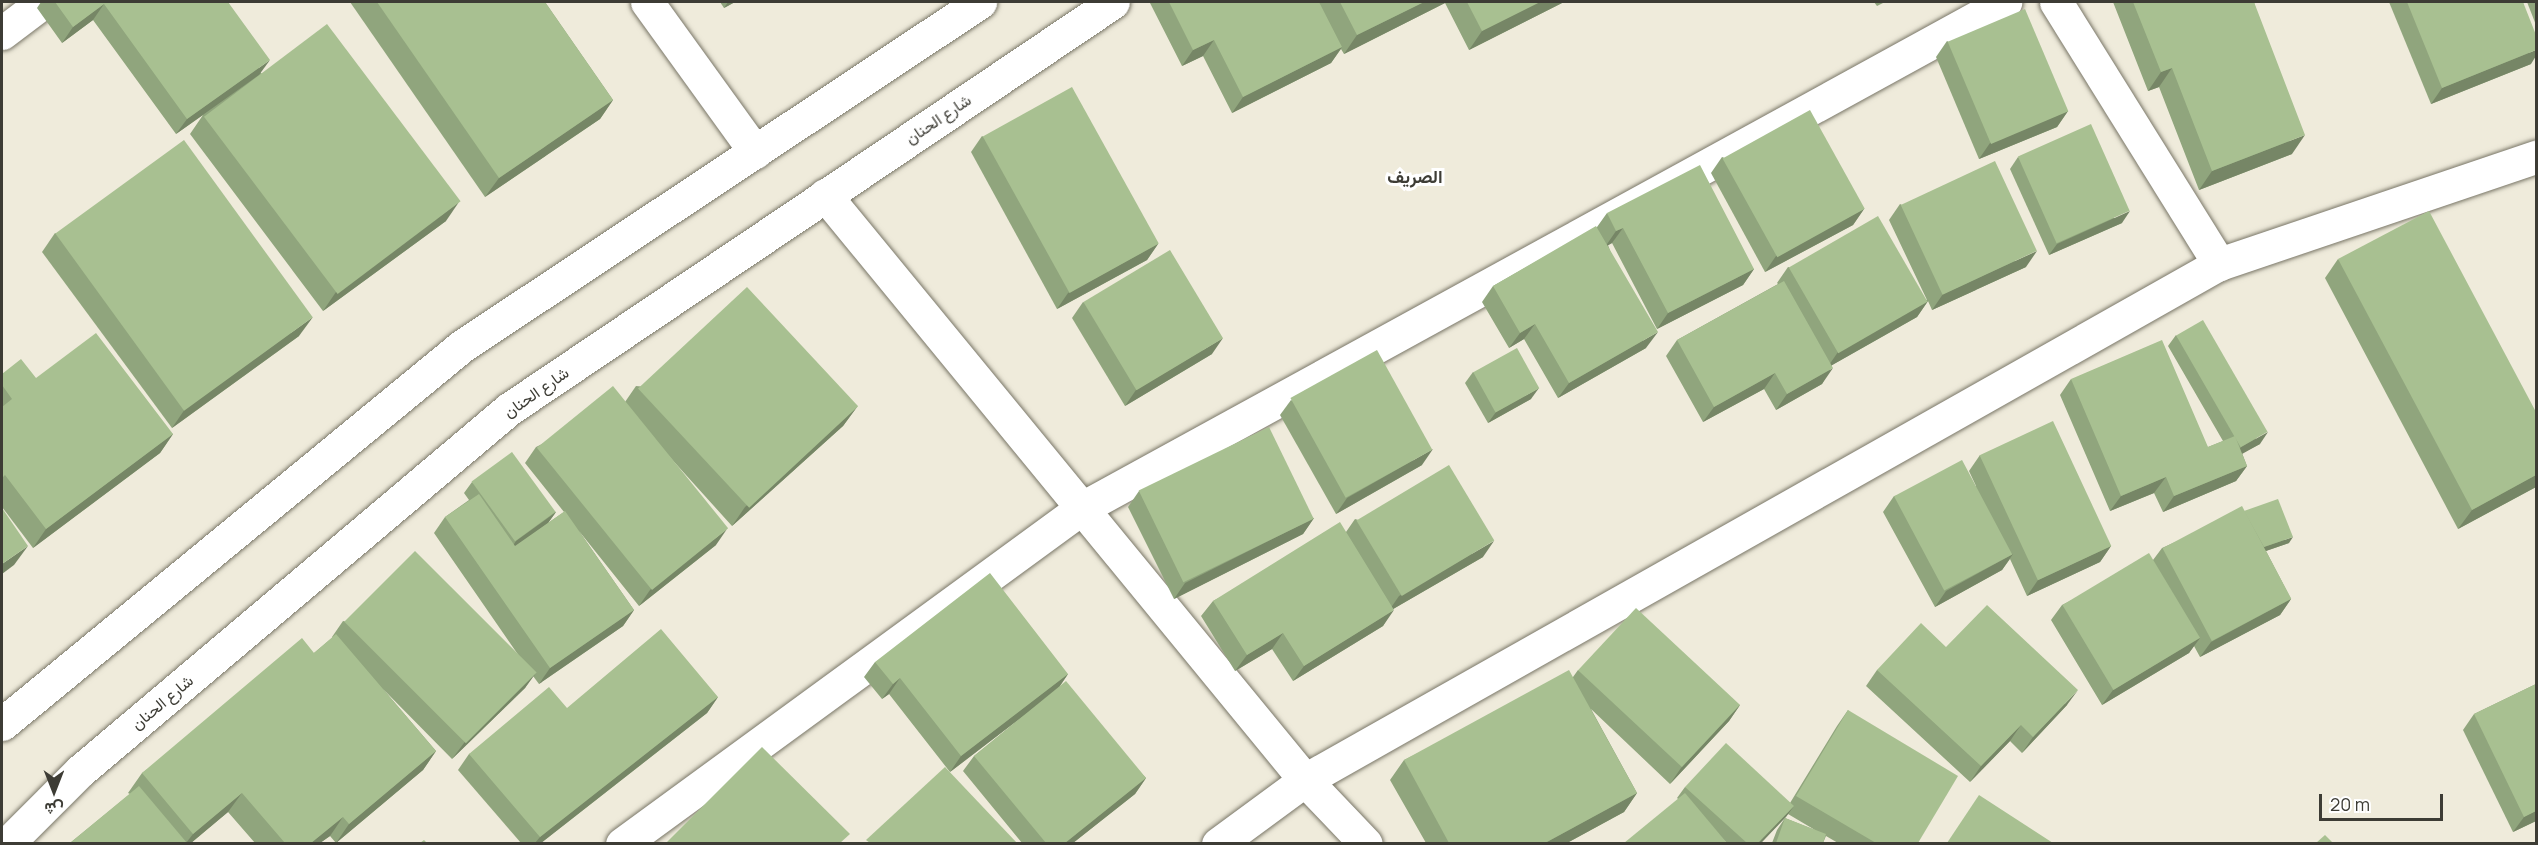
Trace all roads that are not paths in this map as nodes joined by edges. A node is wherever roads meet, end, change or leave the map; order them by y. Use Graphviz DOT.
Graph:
graph roads {
  1 [pos="43,2"];
  2 [pos="647,2"];
  3 [pos="980,2"];
  4 [pos="1113,2"];
  5 [pos="2005,2"];
  6 [pos="2056,2"];
  7 [pos="2,33"];
  8 [pos="755,152"];
  9 [pos="2536,157"];
  10 [pos="825,195"];
  11 [pos="2219,264"];
  12 [pos="1082,508"];
  13 [pos="2,724"];
  14 [pos="1305,780"];
  15 [pos="7,843"];
  16 [pos="622,843"];
  17 [pos="1218,843"];
  18 [pos="1365,843"];
  1 -- 7 [label="street"];
  2 -- 8 [label="street"];
  3 -- 8 [label="street"];
  4 -- 10 [label="street, شارع الحنان"];
  5 -- 12 [label="street"];
  6 -- 11 [label="street"];
  8 -- 13 [label="street"];
  9 -- 11 [label="street"];
  10 -- 12 [label="street"];
  10 -- 15 [label="street, شارع الحنان"];
  11 -- 14 [label="street"];
  12 -- 14 [label="street"];
  12 -- 16 [label="street"];
  14 -- 17 [label="street"];
  14 -- 18 [label="street"];
}
